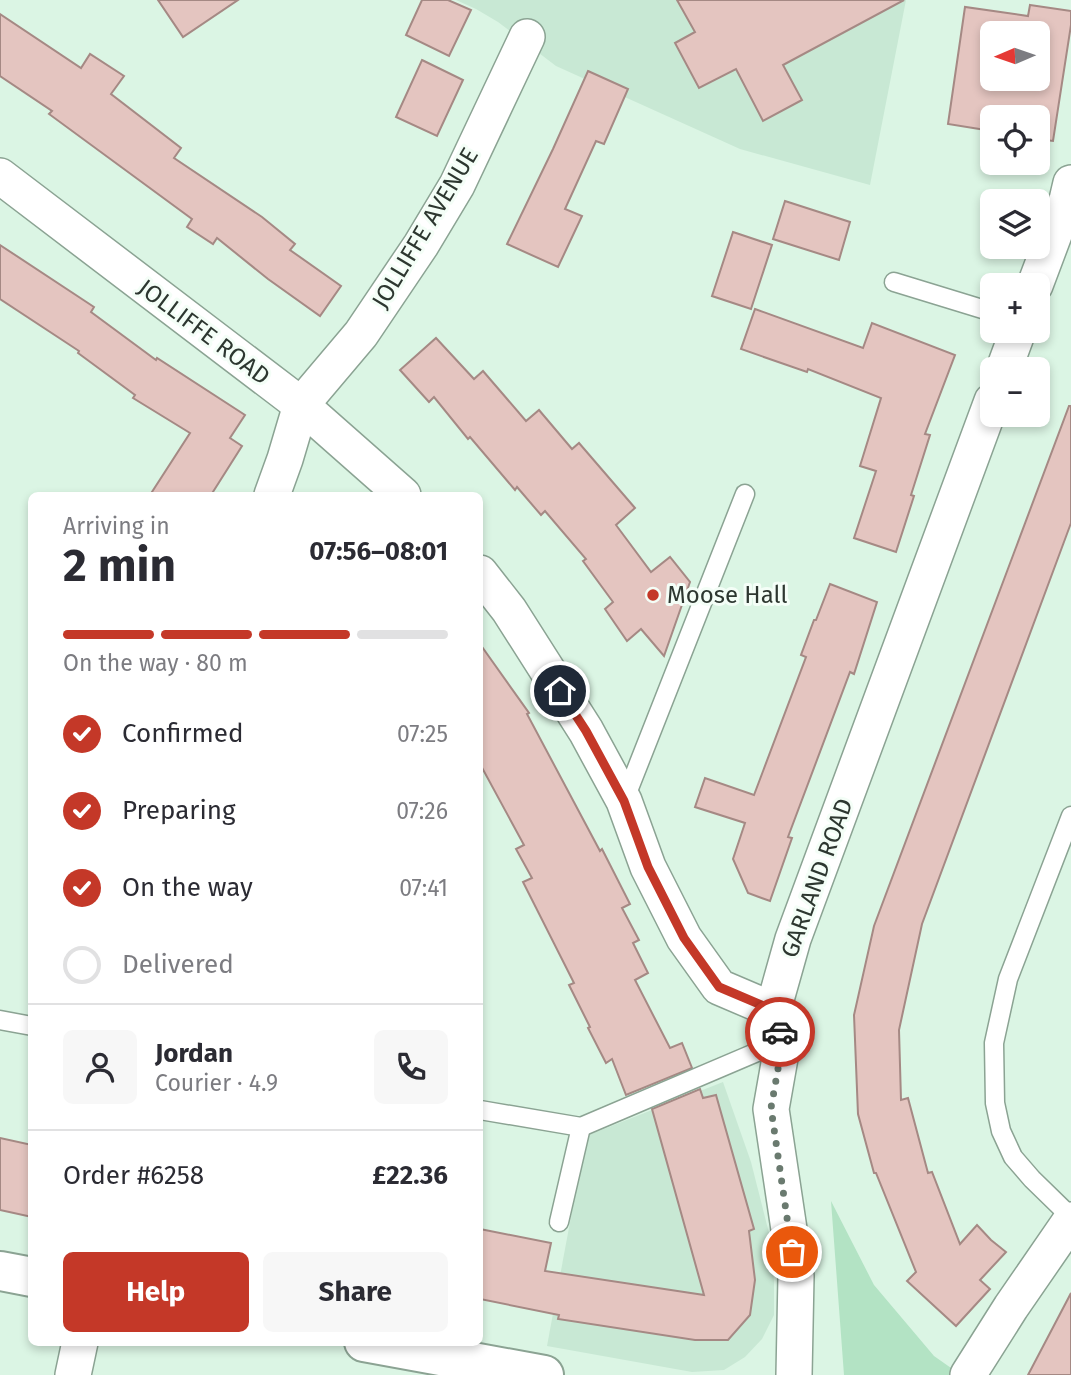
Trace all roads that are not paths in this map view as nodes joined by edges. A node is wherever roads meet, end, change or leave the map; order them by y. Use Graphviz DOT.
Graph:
graph roads {
  1 [pos="527,37"];
  2 [pos="0,176"];
  3 [pos="1070,195"];
  4 [pos="1040,273"];
  5 [pos="894,282"];
  6 [pos="980,308"];
  7 [pos="300,405"];
  8 [pos="982,427"];
  9 [pos="273,492"];
  10 [pos="400,492"];
  11 [pos="746,494"];
  12 [pos="483,577"];
  13 [pos="624,801"];
  14 [pos="1071,816"];
  15 [pos="0,1020"];
  16 [pos="28,1025"];
  17 [pos="778,1026"];
  18 [pos="483,1111"];
  19 [pos="581,1127"];
  20 [pos="1071,1219"];
  21 [pos="559,1222"];
  22 [pos="0,1271"];
  23 [pos="28,1276"];
  24 [pos="79,1346"];
  25 [pos="387,1346"];
  26 [pos="73,1375"];
  27 [pos="544,1375"];
  28 [pos="794,1375"];
  29 [pos="968,1375"];
  1 -- 7 [label="street, JOLLIFFE AVENUE"];
  2 -- 7 [label="street, JOLLIFFE ROAD"];
  3 -- 4 [label="street"];
  5 -- 6 [label="lane"];
  7 -- 9 [label="street"];
  7 -- 10 [label="street, JOLLIFFE ROAD"];
  8 -- 17 [label="street, GARLAND ROAD"];
  11 -- 13 [label="lane"];
  12 -- 13 [label="street"];
  13 -- 17 [label="street"];
  14 -- 20 [label="lane"];
  15 -- 16 [label="lane"];
  17 -- 19 [label="lane"];
  17 -- 28 [label="street, GARLAND ROAD"];
  18 -- 19 [label="lane"];
  19 -- 21 [label="lane"];
  20 -- 29 [label="street"];
  22 -- 23 [label="main road"];
  24 -- 26 [label="street"];
  25 -- 27 [label="main road"];
}
